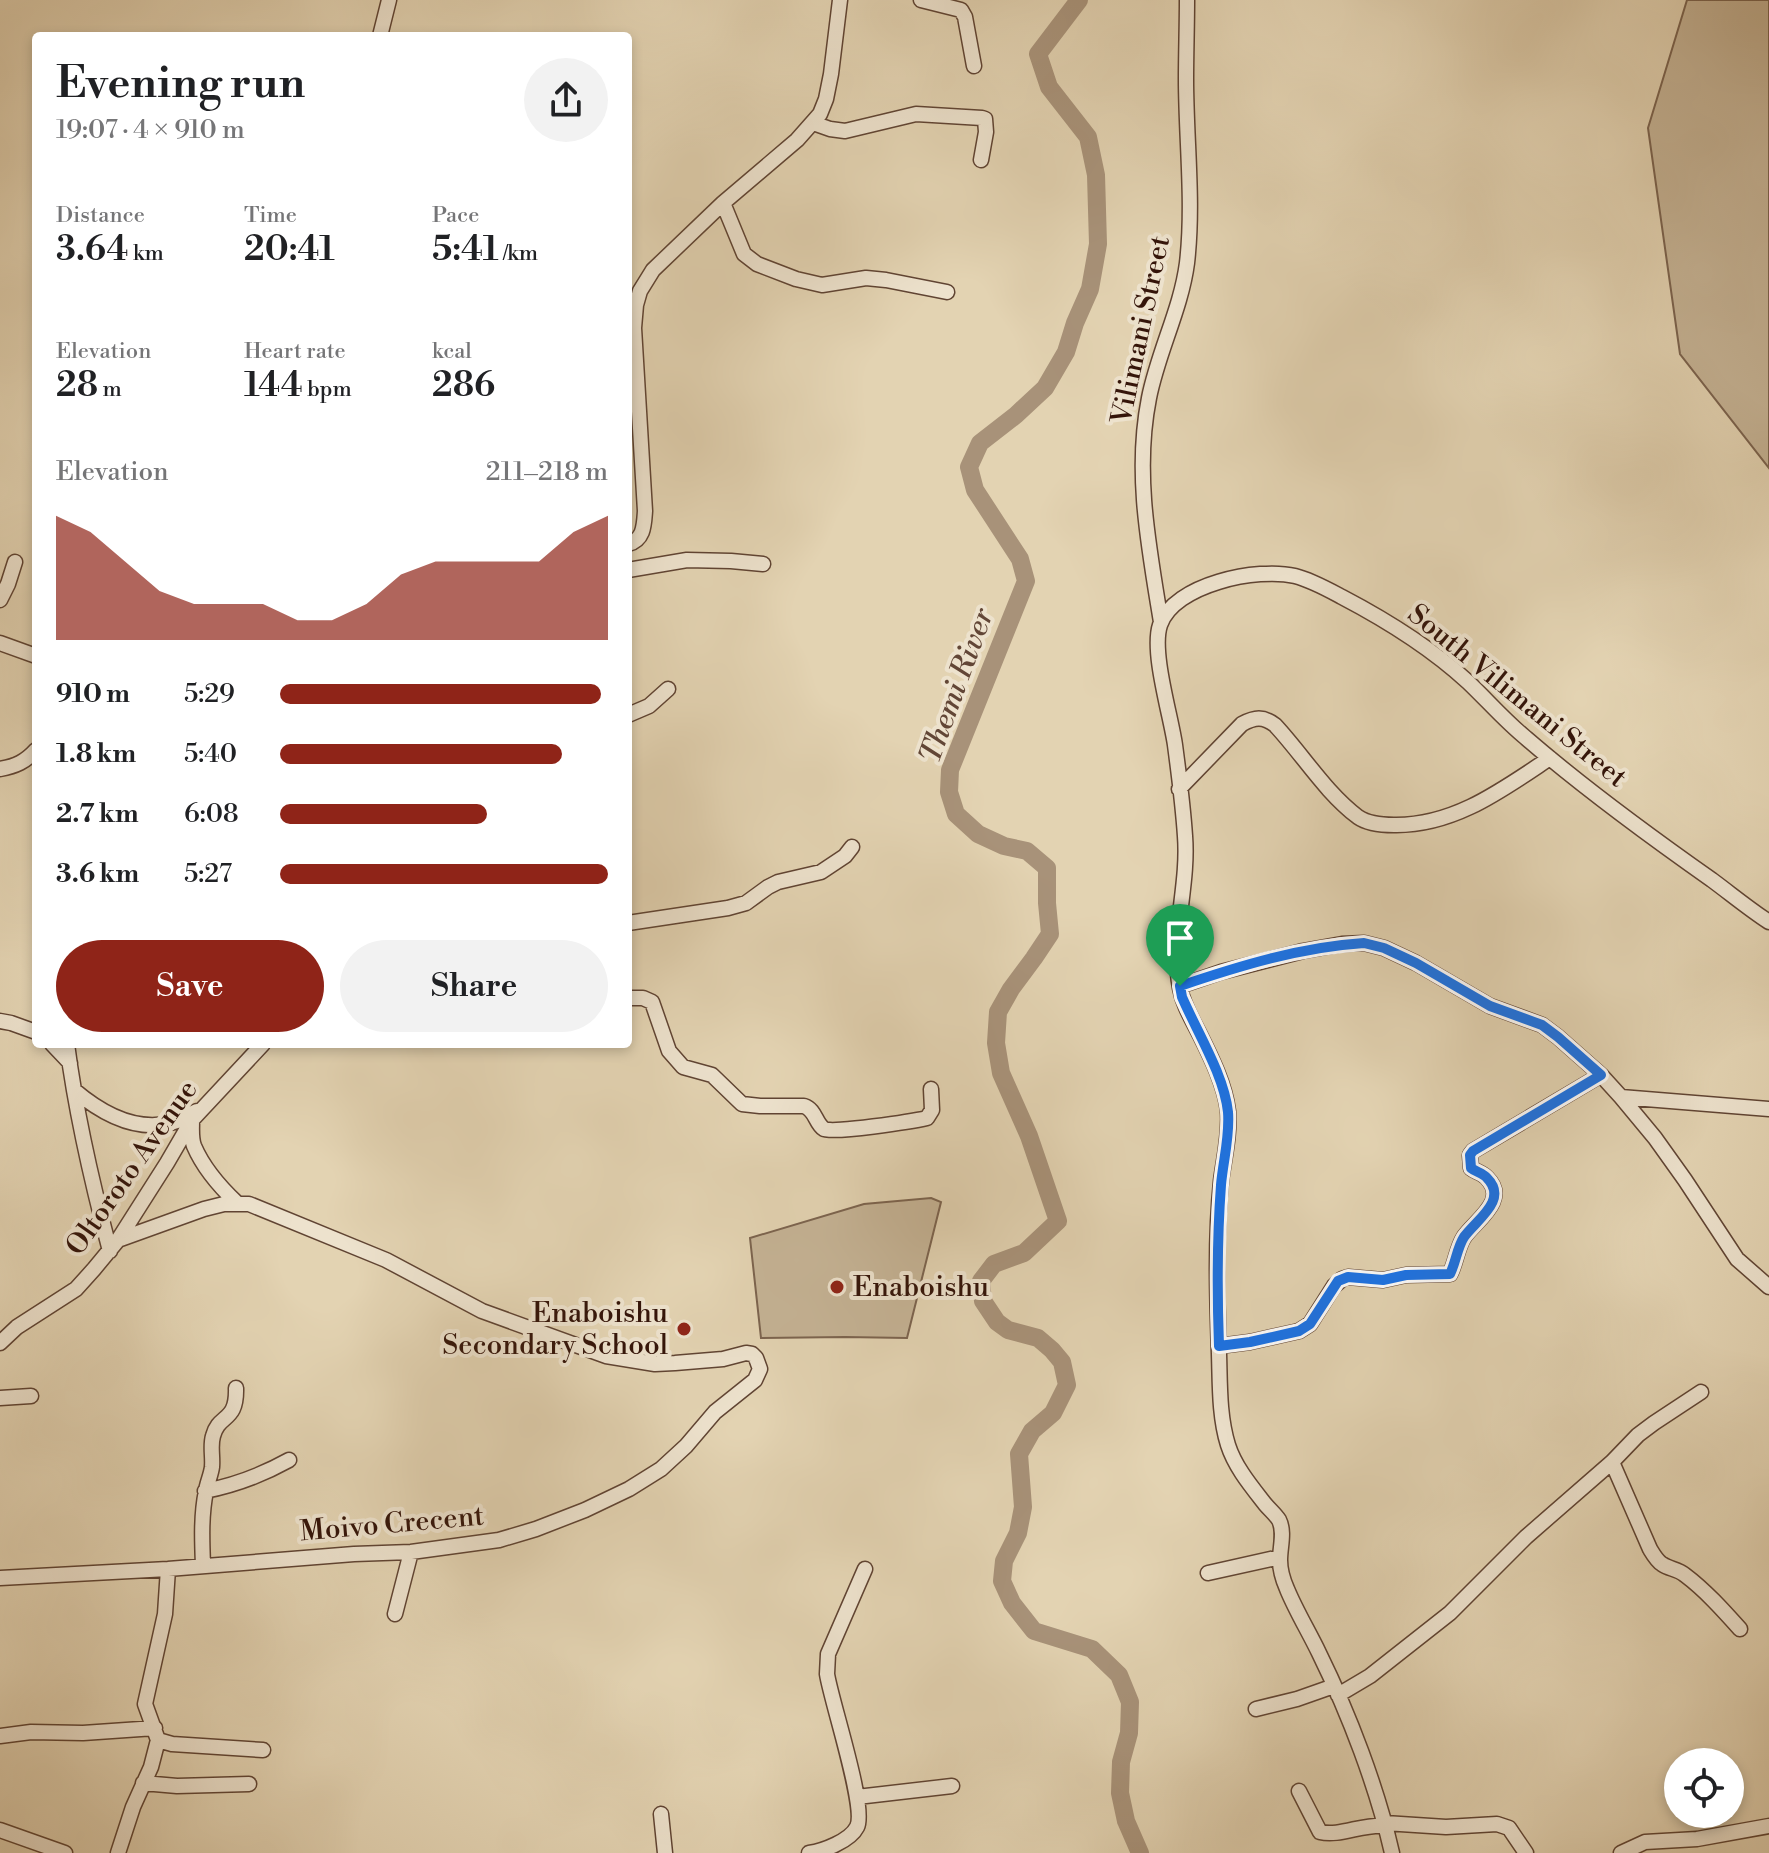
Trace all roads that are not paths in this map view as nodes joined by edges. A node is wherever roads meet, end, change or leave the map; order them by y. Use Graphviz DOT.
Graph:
graph roads {
  1 [pos="389,0"];
  2 [pos="840,0"];
  3 [pos="921,0"];
  4 [pos="1187,0"];
  5 [pos="381,32"];
  6 [pos="974,66"];
  7 [pos="813,123"];
  8 [pos="981,160"];
  9 [pos="723,203"];
  10 [pos="947,292"];
  11 [pos="632,316"];
  12 [pos="632,331"];
  13 [pos="632,543"];
  14 [pos="15,562"];
  15 [pos="763,564"];
  16 [pos="632,569"];
  17 [pos="0,600"];
  18 [pos="1161,622"];
  19 [pos="0,643"];
  20 [pos="32,655"];
  21 [pos="668,689"];
  22 [pos="632,713"];
  23 [pos="32,754"];
  24 [pos="1550,758"];
  25 [pos="0,769"];
  26 [pos="1179,789"];
  27 [pos="852,847"];
  28 [pos="632,922"];
  29 [pos="1769,922"];
  30 [pos="1180,986"];
  31 [pos="632,998"];
  32 [pos="0,1021"];
  33 [pos="32,1030"];
  34 [pos="56,1048"];
  35 [pos="68,1048"];
  36 [pos="259,1048"];
  37 [pos="70,1063"];
  38 [pos="1601,1075"];
  39 [pos="931,1089"];
  40 [pos="74,1090"];
  41 [pos="1621,1097"];
  42 [pos="203,1108"];
  43 [pos="1769,1109"];
  44 [pos="192,1120"];
  45 [pos="237,1203"];
  46 [pos="114,1245"];
  47 [pos="1769,1287"];
  48 [pos="0,1343"];
  49 [pos="1219,1346"];
  50 [pos="236,1388"];
  51 [pos="1701,1392"];
  52 [pos="31,1396"];
  53 [pos="0,1398"];
  54 [pos="289,1460"];
  55 [pos="1612,1462"];
  56 [pos="205,1491"];
  57 [pos="411,1552"];
  58 [pos="1280,1557"];
  59 [pos="203,1565"];
  60 [pos="168,1569"];
  61 [pos="865,1569"];
  62 [pos="1208,1573"];
  63 [pos="0,1578"];
  64 [pos="395,1614"];
  65 [pos="1740,1629"];
  66 [pos="1336,1690"];
  67 [pos="1256,1709"];
  68 [pos="156,1734"];
  69 [pos="0,1736"];
  70 [pos="263,1750"];
  71 [pos="143,1783"];
  72 [pos="249,1784"];
  73 [pos="952,1786"];
  74 [pos="1299,1791"];
  75 [pos="857,1797"];
  76 [pos="661,1814"];
  77 [pos="1386,1825"];
  78 [pos="1769,1826"];
  79 [pos="0,1830"];
  80 [pos="832,1850"];
  81 [pos="65,1853"];
  82 [pos="118,1853"];
  83 [pos="665,1853"];
  84 [pos="809,1853"];
  85 [pos="1392,1853"];
  86 [pos="1526,1853"];
  87 [pos="1621,1853"];
  1 -- 5 [label="street"];
  2 -- 7 [label="street"];
  3 -- 6 [label="street"];
  4 -- 18 [label="street, Vilimani Street"];
  7 -- 8 [label="street"];
  7 -- 9 [label="street"];
  9 -- 10 [label="street"];
  9 -- 11 [label="street"];
  12 -- 13 [label="street"];
  14 -- 17 [label="street"];
  15 -- 16 [label="street"];
  18 -- 24 [label="street, South Vilimani Street"];
  18 -- 26 [label="street"];
  19 -- 20 [label="street"];
  21 -- 22 [label="street"];
  23 -- 25 [label="street"];
  24 -- 26 [label="street"];
  24 -- 29 [label="street, South Vilimani Street"];
  26 -- 30 [label="street"];
  27 -- 28 [label="street"];
  30 -- 38 [label="street"];
  30 -- 49 [label="street"];
  31 -- 39 [label="street"];
  32 -- 33 [label="street"];
  34 -- 37 [label="street"];
  35 -- 37 [label="street"];
  36 -- 42 [label="street, Oltoroto Avenue"];
  37 -- 40 [label="street"];
  38 -- 41 [label="street"];
  38 -- 49 [label="street"];
  40 -- 42 [label="street"];
  40 -- 46 [label="street"];
  41 -- 43 [label="street"];
  41 -- 47 [label="street"];
  42 -- 44 [label="street, Oltoroto Avenue"];
  44 -- 45 [label="street"];
  44 -- 46 [label="street, Oltoroto Avenue"];
  45 -- 46 [label="street, Moivo Crecent"];
  45 -- 57 [label="street, Moivo Crecent"];
  46 -- 48 [label="street, Oltoroto Avenue"];
  49 -- 58 [label="street"];
  50 -- 56 [label="street"];
  51 -- 55 [label="street"];
  52 -- 53 [label="street"];
  54 -- 56 [label="street"];
  55 -- 65 [label="street"];
  55 -- 66 [label="street"];
  56 -- 59 [label="street"];
  57 -- 59 [label="street, Moivo Crecent"];
  57 -- 64 [label="street"];
  58 -- 62 [label="street"];
  58 -- 66 [label="street"];
  59 -- 60 [label="street, Moivo Crecent"];
  60 -- 63 [label="street, Moivo Crecent"];
  60 -- 68 [label="street"];
  61 -- 75 [label="street"];
  66 -- 67 [label="street"];
  66 -- 77 [label="street"];
  68 -- 69 [label="street"];
  68 -- 70 [label="street"];
  68 -- 71 [label="street"];
  71 -- 72 [label="street"];
  71 -- 82 [label="street"];
  73 -- 75 [label="street"];
  74 -- 77 [label="street"];
  75 -- 80 [label="street"];
  76 -- 83 [label="street"];
  77 -- 85 [label="street"];
  77 -- 86 [label="street"];
  78 -- 87 [label="street"];
  79 -- 81 [label="street"];
  80 -- 84 [label="street"];
}
